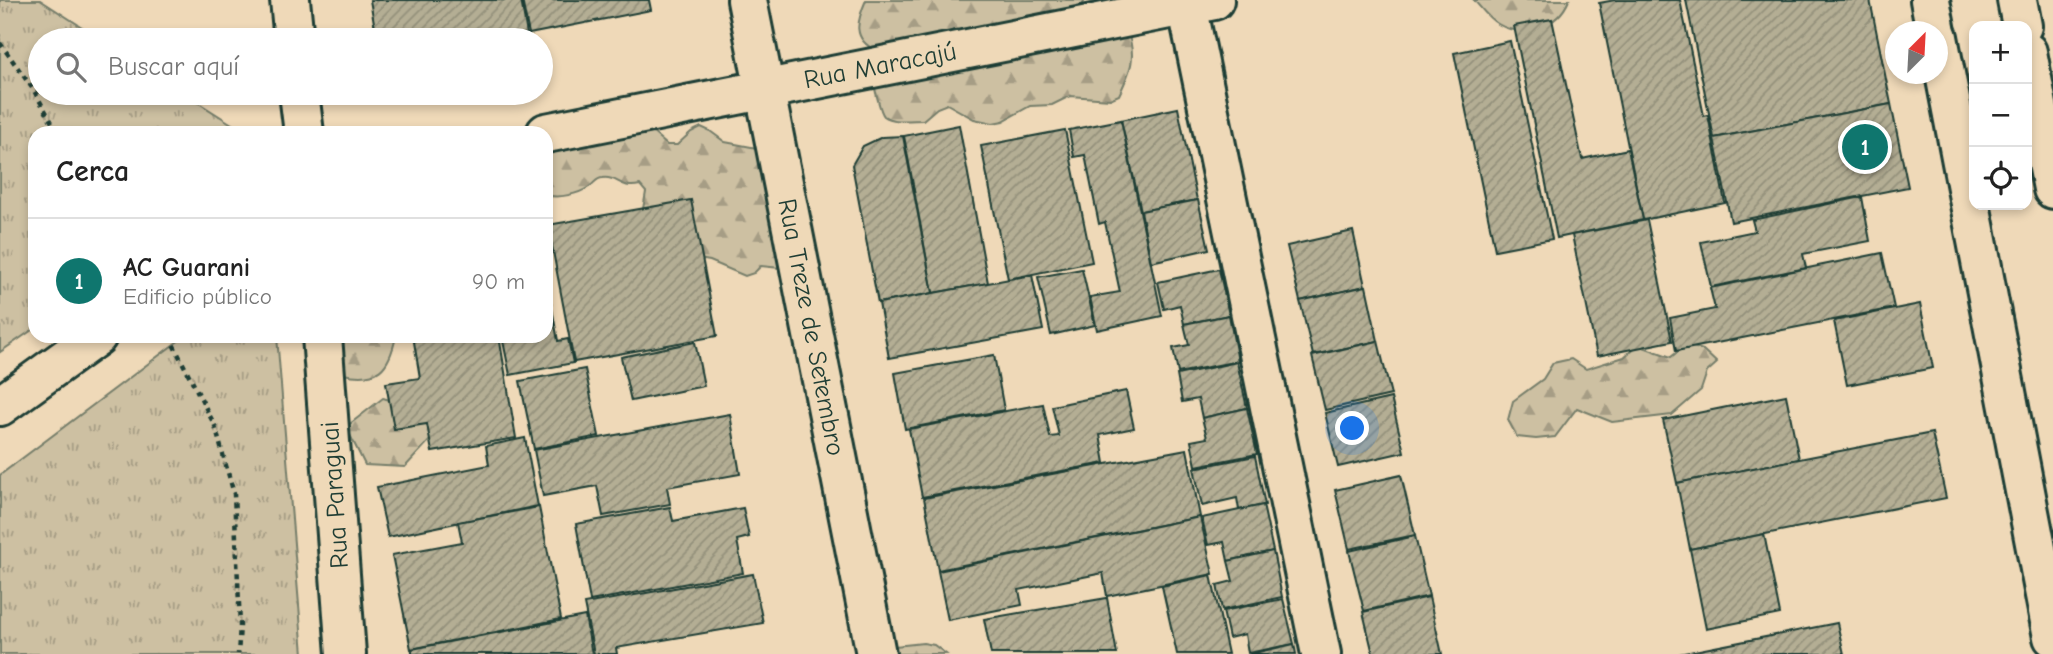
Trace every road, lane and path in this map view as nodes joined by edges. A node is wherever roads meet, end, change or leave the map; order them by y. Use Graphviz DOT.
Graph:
graph roads {
  1 [pos="290,0"];
  2 [pos="747,0"];
  3 [pos="1930,0"];
  4 [pos="2017,0"];
  5 [pos="1201,3"];
  6 [pos="1934,21"];
  7 [pos="2021,21"];
  8 [pos="293,28"];
  9 [pos="0,43"];
  10 [pos="2032,78"];
  11 [pos="28,82"];
  12 [pos="1946,84"];
  13 [pos="765,88"];
  14 [pos="42,105"];
  15 [pos="300,105"];
  16 [pos="54,126"];
  17 [pos="303,126"];
  18 [pos="553,132"];
  19 [pos="2053,189"];
  20 [pos="87,343"];
  21 [pos="173,343"];
  22 [pos="323,343"];
  23 [pos="0,406"];
  24 [pos="2053,636"];
  25 [pos="237,654"];
  26 [pos="346,654"];
  27 [pos="876,654"];
  28 [pos="1321,654"];
  1 -- 8 [label="street"];
  2 -- 13 [label="street, Rua Treze de Setembro"];
  3 -- 6 [label="street"];
  4 -- 7 [label="street"];
  5 -- 13 [label="street, Rua Maracajú"];
  5 -- 28 [label="street"];
  9 -- 11 [label="path"];
  10 -- 19 [label="street"];
  12 -- 24 [label="street"];
  13 -- 18 [label="street, Rua Maracajú"];
  13 -- 27 [label="street, Rua Treze de Setembro"];
  14 -- 16 [label="path"];
  15 -- 17 [label="street"];
  20 -- 23 [label="street"];
  21 -- 25 [label="path"];
  22 -- 26 [label="street, Rua Paraguai"];
}
